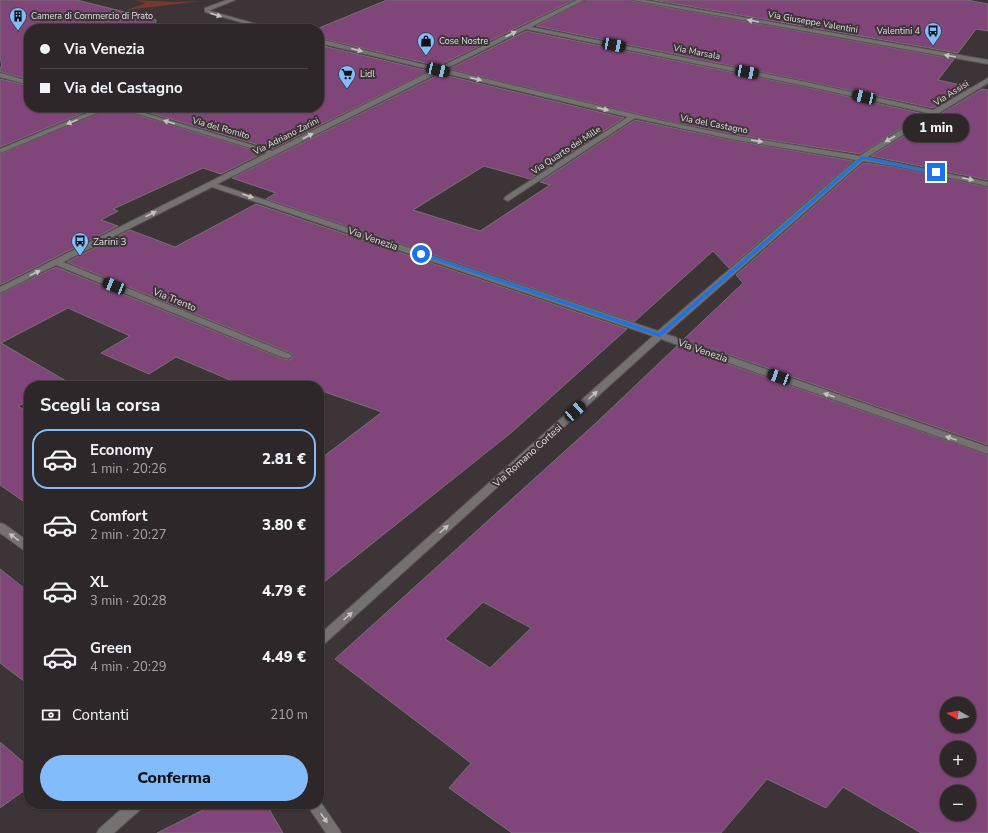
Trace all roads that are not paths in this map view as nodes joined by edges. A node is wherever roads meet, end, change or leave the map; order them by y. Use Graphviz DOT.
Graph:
graph roads {
  1 [pos="232,0"];
  2 [pos="581,0"];
  3 [pos="636,0"];
  4 [pos="252,24"];
  5 [pos="525,27"];
  6 [pos="324,42"];
  7 [pos="988,62"];
  8 [pos="438,70"];
  9 [pos="0,75"];
  10 [pos="11,78"];
  11 [pos="988,80"];
  12 [pos="0,82"];
  13 [pos="24,82"];
  14 [pos="96,112"];
  15 [pos="134,112"];
  16 [pos="936,113"];
  17 [pos="634,116"];
  18 [pos="0,151"];
  19 [pos="273,154"];
  20 [pos="862,158"];
  21 [pos="211,184"];
  22 [pos="988,184"];
  23 [pos="508,199"];
  24 [pos="56,262"];
  25 [pos="0,290"];
  26 [pos="660,335"];
  27 [pos="287,356"];
  28 [pos="988,451"];
  29 [pos="0,527"];
  30 [pos="24,544"];
  31 [pos="324,637"];
  32 [pos="131,809"];
  33 [pos="317,809"];
  34 [pos="104,833"];
  35 [pos="334,833"];
  1 -- 4 [label="street, one-way"];
  2 -- 5 [label="street, Via Adriano Zarini"];
  7 -- 3 [label="street, Via Giuseppe Valentini, one-way"];
  8 -- 5 [label="street, Via Adriano Zarini, one-way"];
  5 -- 16 [label="street, Via Marsala"];
  6 -- 8 [label="street, Via del Castagno, one-way"];
  8 -- 17 [label="street, Via del Castagno, one-way"];
  19 -- 8 [label="street, Via Adriano Zarini, one-way"];
  9 -- 10 [label="street"];
  10 -- 12 [label="street"];
  10 -- 13 [label="street"];
  11 -- 16 [label="street, Via Assisi"];
  14 -- 18 [label="street, one-way"];
  19 -- 15 [label="street, Via del Romito, one-way"];
  16 -- 20 [label="street, Via Assisi, one-way"];
  17 -- 20 [label="street, Via del Castagno, one-way"];
  17 -- 23 [label="street, Via Quarto dei Mille"];
  19 -- 21 [label="street, Via Adriano Zarini"];
  20 -- 22 [label="street, Via del Castagno, one-way"];
  20 -- 26 [label="street, Via Romano Cortesi"];
  24 -- 21 [label="street, Via Adriano Zarini, one-way"];
  21 -- 26 [label="street, Via Venezia, one-way"];
  25 -- 24 [label="street, Via Adriano Zarini, one-way"];
  24 -- 27 [label="street, Via Trento"];
  28 -- 26 [label="street, Via Venezia, one-way"];
  31 -- 26 [label="street, Via Romano Cortesi, one-way"];
  30 -- 29 [label="street, one-way"];
  32 -- 34 [label="street"];
  33 -- 35 [label="street, one-way"];
}
